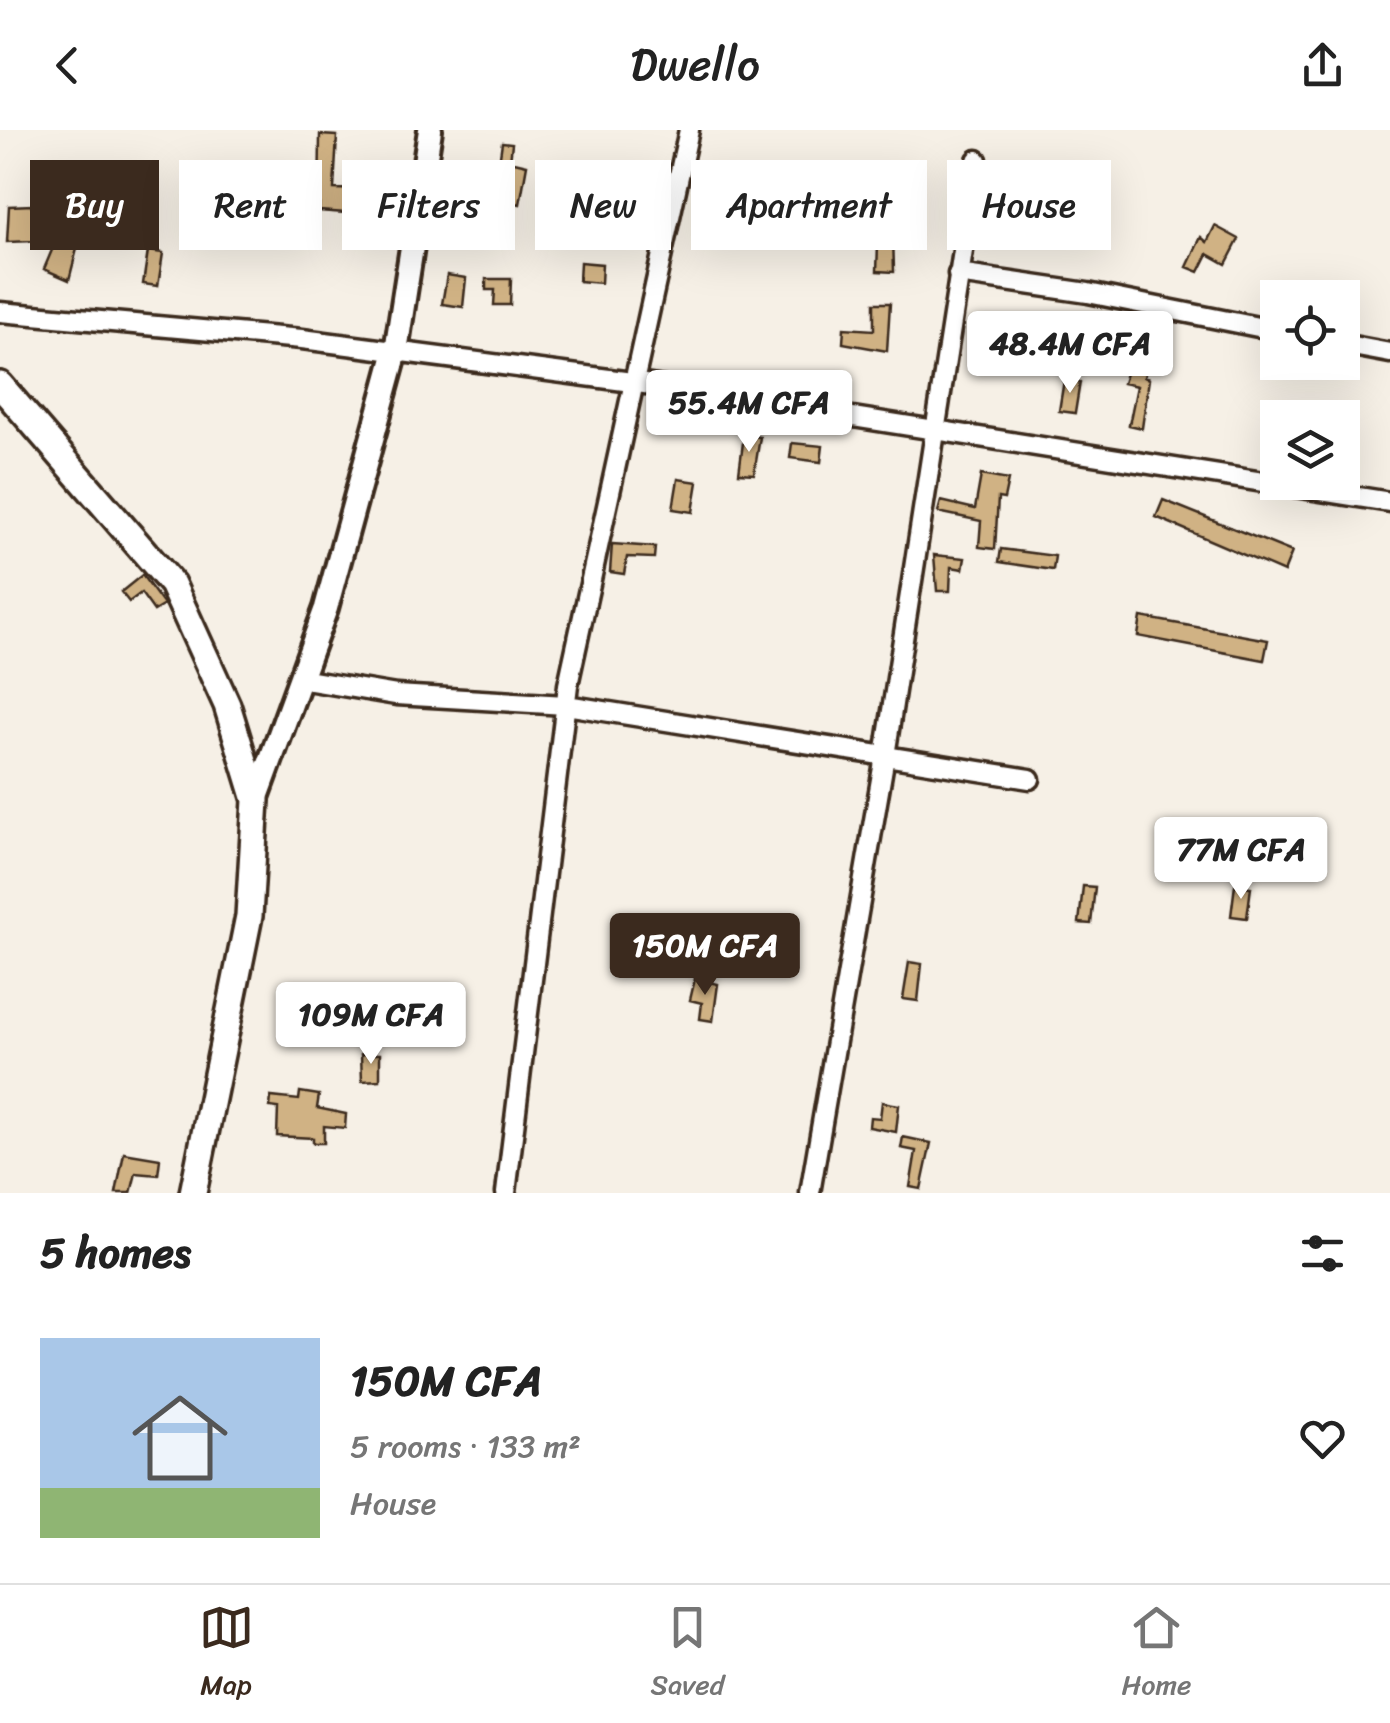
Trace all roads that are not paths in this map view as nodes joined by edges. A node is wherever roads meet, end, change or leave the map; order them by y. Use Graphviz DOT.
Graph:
graph roads {
  1 [pos="430,130"];
  2 [pos="689,130"];
  3 [pos="962,250"];
  4 [pos="958,274"];
  5 [pos="0,312"];
  6 [pos="1260,326"];
  7 [pos="1360,347"];
  8 [pos="396,351"];
  9 [pos="1390,353"];
  10 [pos="632,382"];
  11 [pos="0,385"];
  12 [pos="932,432"];
  13 [pos="1390,502"];
  14 [pos="300,679"];
  15 [pos="566,706"];
  16 [pos="885,756"];
  17 [pos="1030,779"];
  18 [pos="256,800"];
  19 [pos="193,1193"];
  20 [pos="506,1193"];
  21 [pos="810,1193"];
  1 -- 8 [label="street"];
  2 -- 10 [label="street"];
  3 -- 4 [label="street"];
  4 -- 6 [label="street"];
  4 -- 12 [label="street"];
  5 -- 8 [label="street"];
  7 -- 9 [label="street"];
  8 -- 10 [label="street"];
  8 -- 14 [label="street"];
  10 -- 12 [label="street"];
  10 -- 15 [label="street"];
  11 -- 18 [label="main road"];
  12 -- 13 [label="street"];
  12 -- 16 [label="street"];
  14 -- 15 [label="street"];
  14 -- 18 [label="street"];
  15 -- 16 [label="street"];
  15 -- 20 [label="street"];
  16 -- 17 [label="street"];
  16 -- 21 [label="street"];
  18 -- 19 [label="main road"];
}
